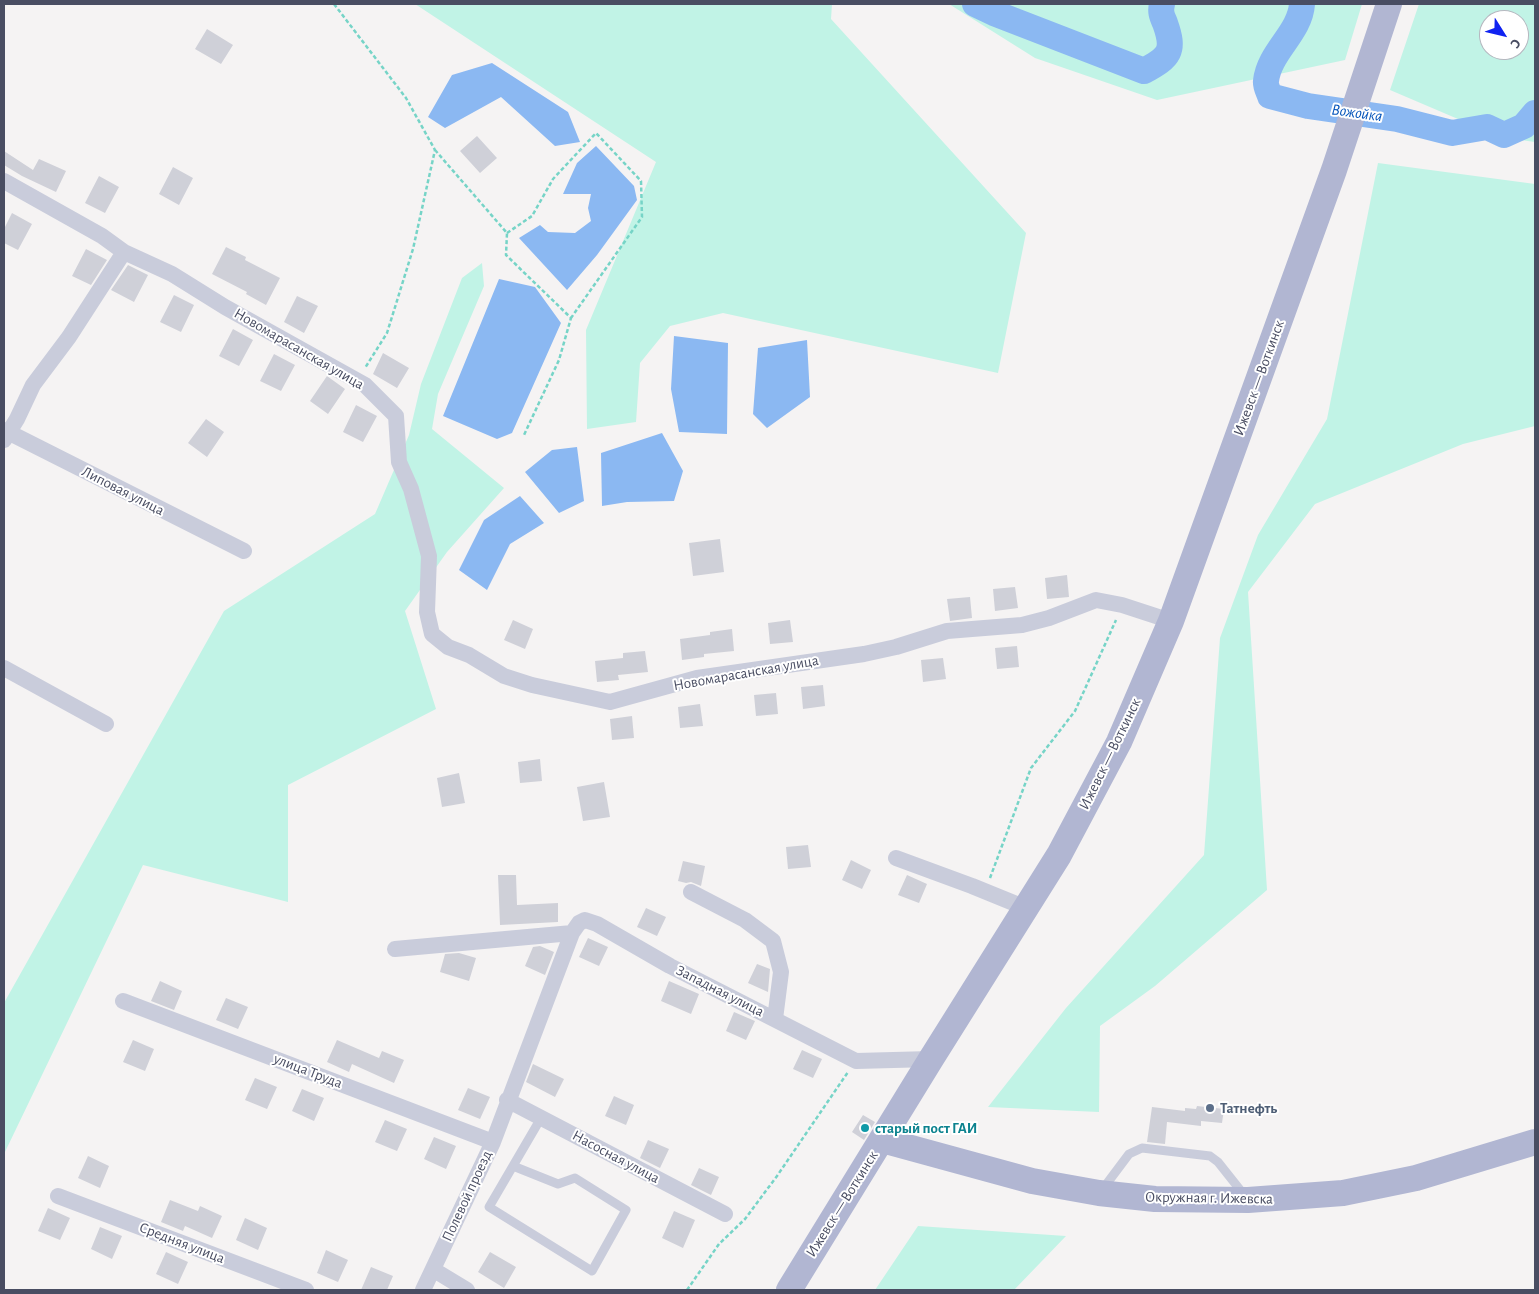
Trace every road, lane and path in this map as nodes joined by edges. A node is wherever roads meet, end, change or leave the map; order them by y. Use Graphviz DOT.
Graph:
graph roads {
  1 [pos="334,4"];
  2 [pos="1386,13"];
  3 [pos="435,150"];
  4 [pos="4,181"];
  5 [pos="507,233"];
  6 [pos="124,252"];
  7 [pos="572,318"];
  8 [pos="358,381"];
  9 [pos="5,434"];
  10 [pos="524,435"];
  11 [pos="244,551"];
  12 [pos="1122,605"];
  13 [pos="1171,621"];
  14 [pos="4,668"];
  15 [pos="106,724"];
  16 [pos="896,858"];
  17 [pos="985,891"];
  18 [pos="691,892"];
  19 [pos="1026,908"];
  20 [pos="572,933"];
  21 [pos="395,949"];
  22 [pos="123,1001"];
  23 [pos="775,1019"];
  24 [pos="931,1059"];
  25 [pos="856,1061"];
  26 [pos="507,1100"];
  27 [pos="540,1118"];
  28 [pos="882,1140"];
  29 [pos="493,1142"];
  30 [pos="1535,1142"];
  31 [pos="513,1166"];
  32 [pos="1099,1193"];
  33 [pos="58,1196"];
  34 [pos="1248,1200"];
  35 [pos="725,1214"];
  36 [pos="434,1270"];
  37 [pos="306,1290"];
  38 [pos="423,1290"];
  39 [pos="467,1290"];
  40 [pos="687,1290"];
  41 [pos="789,1290"];
  1 -- 3 [label="path"];
  2 -- 13 [label="main road, Ижевск — Воткинск"];
  3 -- 5 [label="path"];
  3 -- 8 [label="path"];
  4 -- 6 [label="street, Новомарасанская улица"];
  5 -- 7 [label="path"];
  5 -- 7 [label="path"];
  6 -- 8 [label="street, Новомарасанская улица"];
  6 -- 9 [label="street"];
  7 -- 10 [label="path"];
  8 -- 12 [label="street, Новомарасанская улица"];
  9 -- 11 [label="street, Липовая улица"];
  12 -- 13 [label="street, Новомарасанская улица"];
  12 -- 17 [label="path"];
  13 -- 19 [label="main road, Ижевск — Воткинск"];
  14 -- 15 [label="street"];
  16 -- 17 [label="street"];
  17 -- 19 [label="street"];
  18 -- 23 [label="street"];
  19 -- 24 [label="main road, Ижевск — Воткинск"];
  20 -- 21 [label="street"];
  20 -- 23 [label="street, Западная улица"];
  20 -- 26 [label="street, Полевой проезд"];
  22 -- 29 [label="street, улица Труда"];
  23 -- 25 [label="street, Западная улица"];
  24 -- 25 [label="street"];
  24 -- 28 [label="main road, Ижевск — Воткинск"];
  25 -- 40 [label="path"];
  26 -- 27 [label="street, Насосная улица"];
  26 -- 29 [label="street, Полевой проезд"];
  27 -- 31 [label="lane"];
  27 -- 35 [label="street, Насосная улица"];
  28 -- 32 [label="main road, Окружная г. Ижевска"];
  28 -- 41 [label="main road, Ижевск — Воткинск"];
  29 -- 36 [label="street, Полевой проезд"];
  30 -- 34 [label="main road, Окружная г. Ижевска"];
  31 -- 31 [label="lane"];
  32 -- 34 [label="main road, Окружная г. Ижевска"];
  32 -- 34 [label="lane"];
  33 -- 37 [label="street, Средняя улица"];
  36 -- 38 [label="street, Полевой проезд"];
  36 -- 39 [label="street"];
}
